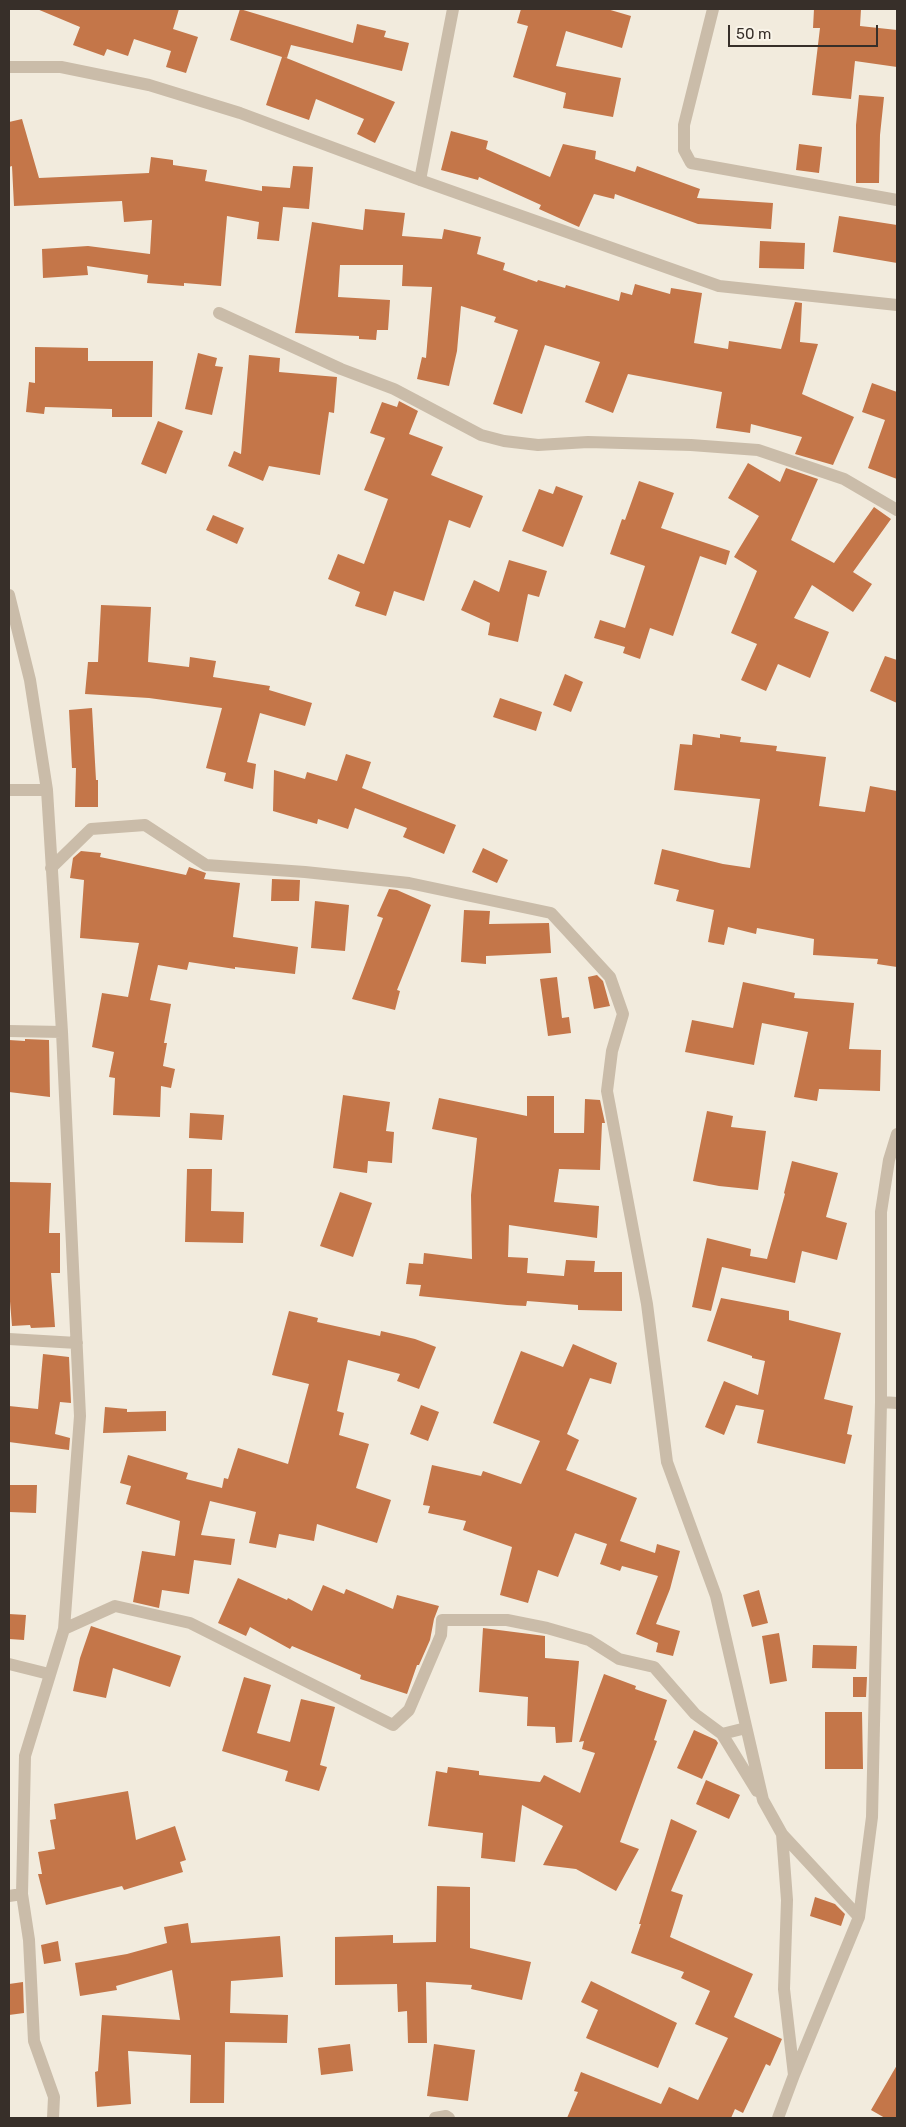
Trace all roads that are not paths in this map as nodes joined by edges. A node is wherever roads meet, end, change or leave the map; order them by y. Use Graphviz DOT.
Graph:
graph roads {
  1 [pos="452,9"];
  2 [pos="713,9"];
  3 [pos="9,67"];
  4 [pos="420,180"];
  5 [pos="897,200"];
  6 [pos="897,305"];
  7 [pos="219,313"];
  8 [pos="897,510"];
  9 [pos="9,595"];
  10 [pos="9,790"];
  11 [pos="47,790"];
  12 [pos="50,868"];
  13 [pos="9,1031"];
  14 [pos="62,1032"];
  15 [pos="897,1134"];
  16 [pos="9,1339"];
  17 [pos="77,1343"];
  18 [pos="880,1402"];
  19 [pos="897,1403"];
  20 [pos="64,1630"];
  21 [pos="9,1664"];
  22 [pos="50,1674"];
  23 [pos="746,1728"];
  24 [pos="722,1734"];
  25 [pos="763,1800"];
  26 [pos="782,1834"];
  27 [pos="15,1895"];
  28 [pos="859,1916"];
  29 [pos="794,2075"];
  30 [pos="53,2118"];
  31 [pos="435,2118"];
  32 [pos="449,2118"];
  33 [pos="778,2118"];
  1 -- 4 [label="street"];
  2 -- 5 [label="street"];
  3 -- 4 [label="street"];
  4 -- 6 [label="street"];
  7 -- 8 [label="street"];
  9 -- 11 [label="street"];
  10 -- 11 [label="street"];
  11 -- 12 [label="street"];
  12 -- 14 [label="street"];
  12 -- 23 [label="street"];
  13 -- 14 [label="street"];
  14 -- 17 [label="street"];
  15 -- 18 [label="street"];
  16 -- 17 [label="street"];
  17 -- 20 [label="street"];
  18 -- 19 [label="street"];
  18 -- 28 [label="street"];
  20 -- 22 [label="street"];
  20 -- 24 [label="street"];
  21 -- 22 [label="street"];
  22 -- 27 [label="street"];
  23 -- 24 [label="street"];
  23 -- 25 [label="street"];
  24 -- 25 [label="street"];
  25 -- 26 [label="street"];
  26 -- 28 [label="street"];
  26 -- 29 [label="street"];
  27 -- 30 [label="street"];
  28 -- 29 [label="street"];
  29 -- 33 [label="street"];
  31 -- 32 [label="street"];
}
